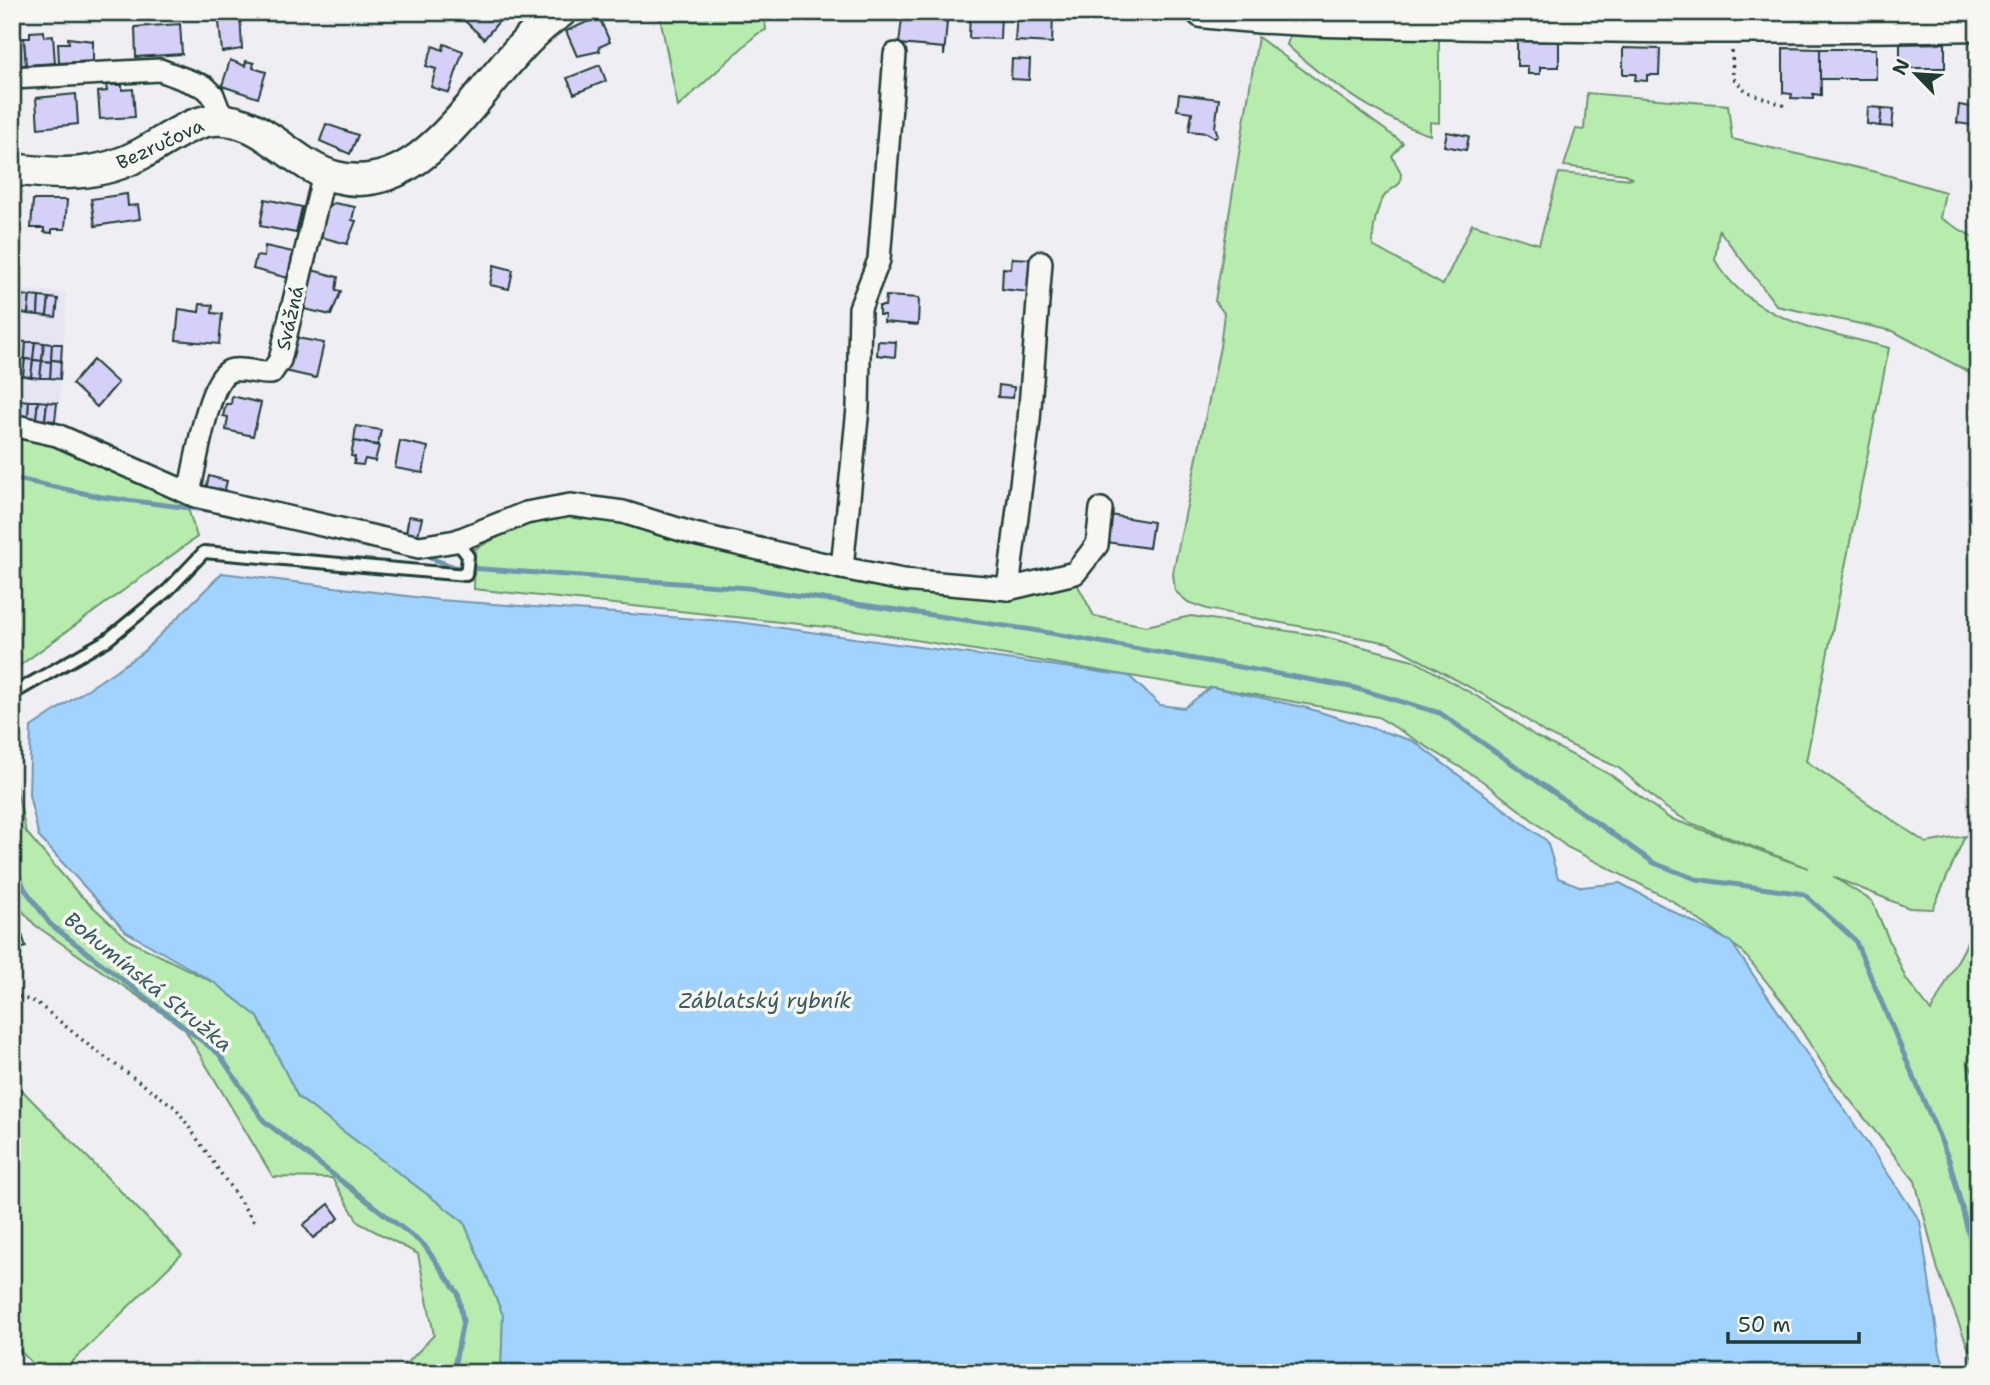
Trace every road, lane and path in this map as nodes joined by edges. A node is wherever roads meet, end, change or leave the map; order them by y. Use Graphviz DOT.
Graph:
graph roads {
  1 [pos="561,12"];
  2 [pos="1202,12"];
  3 [pos="1978,25"];
  4 [pos="1731,28"];
  5 [pos="895,54"];
  6 [pos="12,78"];
  7 [pos="1785,106"];
  8 [pos="222,119"];
  9 [pos="12,169"];
  10 [pos="324,174"];
  11 [pos="1041,262"];
  12 [pos="12,425"];
  13 [pos="189,493"];
  14 [pos="1101,509"];
  15 [pos="462,549"];
  16 [pos="842,568"];
  17 [pos="1008,589"];
  18 [pos="12,694"];
  19 [pos="12,995"];
  20 [pos="255,1223"];
  1 -- 10 [label="main road, Bezručova"];
  2 -- 4 [label="main road"];
  3 -- 4 [label="main road"];
  4 -- 7 [label="path"];
  5 -- 16 [label="street"];
  6 -- 8 [label="street"];
  8 -- 9 [label="main road, Bezručova"];
  8 -- 10 [label="main road, Bezručova"];
  10 -- 13 [label="street, Svážná"];
  11 -- 17 [label="street"];
  12 -- 13 [label="street"];
  13 -- 15 [label="street"];
  14 -- 17 [label="street"];
  15 -- 16 [label="street"];
  15 -- 18 [label="lane"];
  16 -- 17 [label="street"];
  19 -- 20 [label="path"];
}
